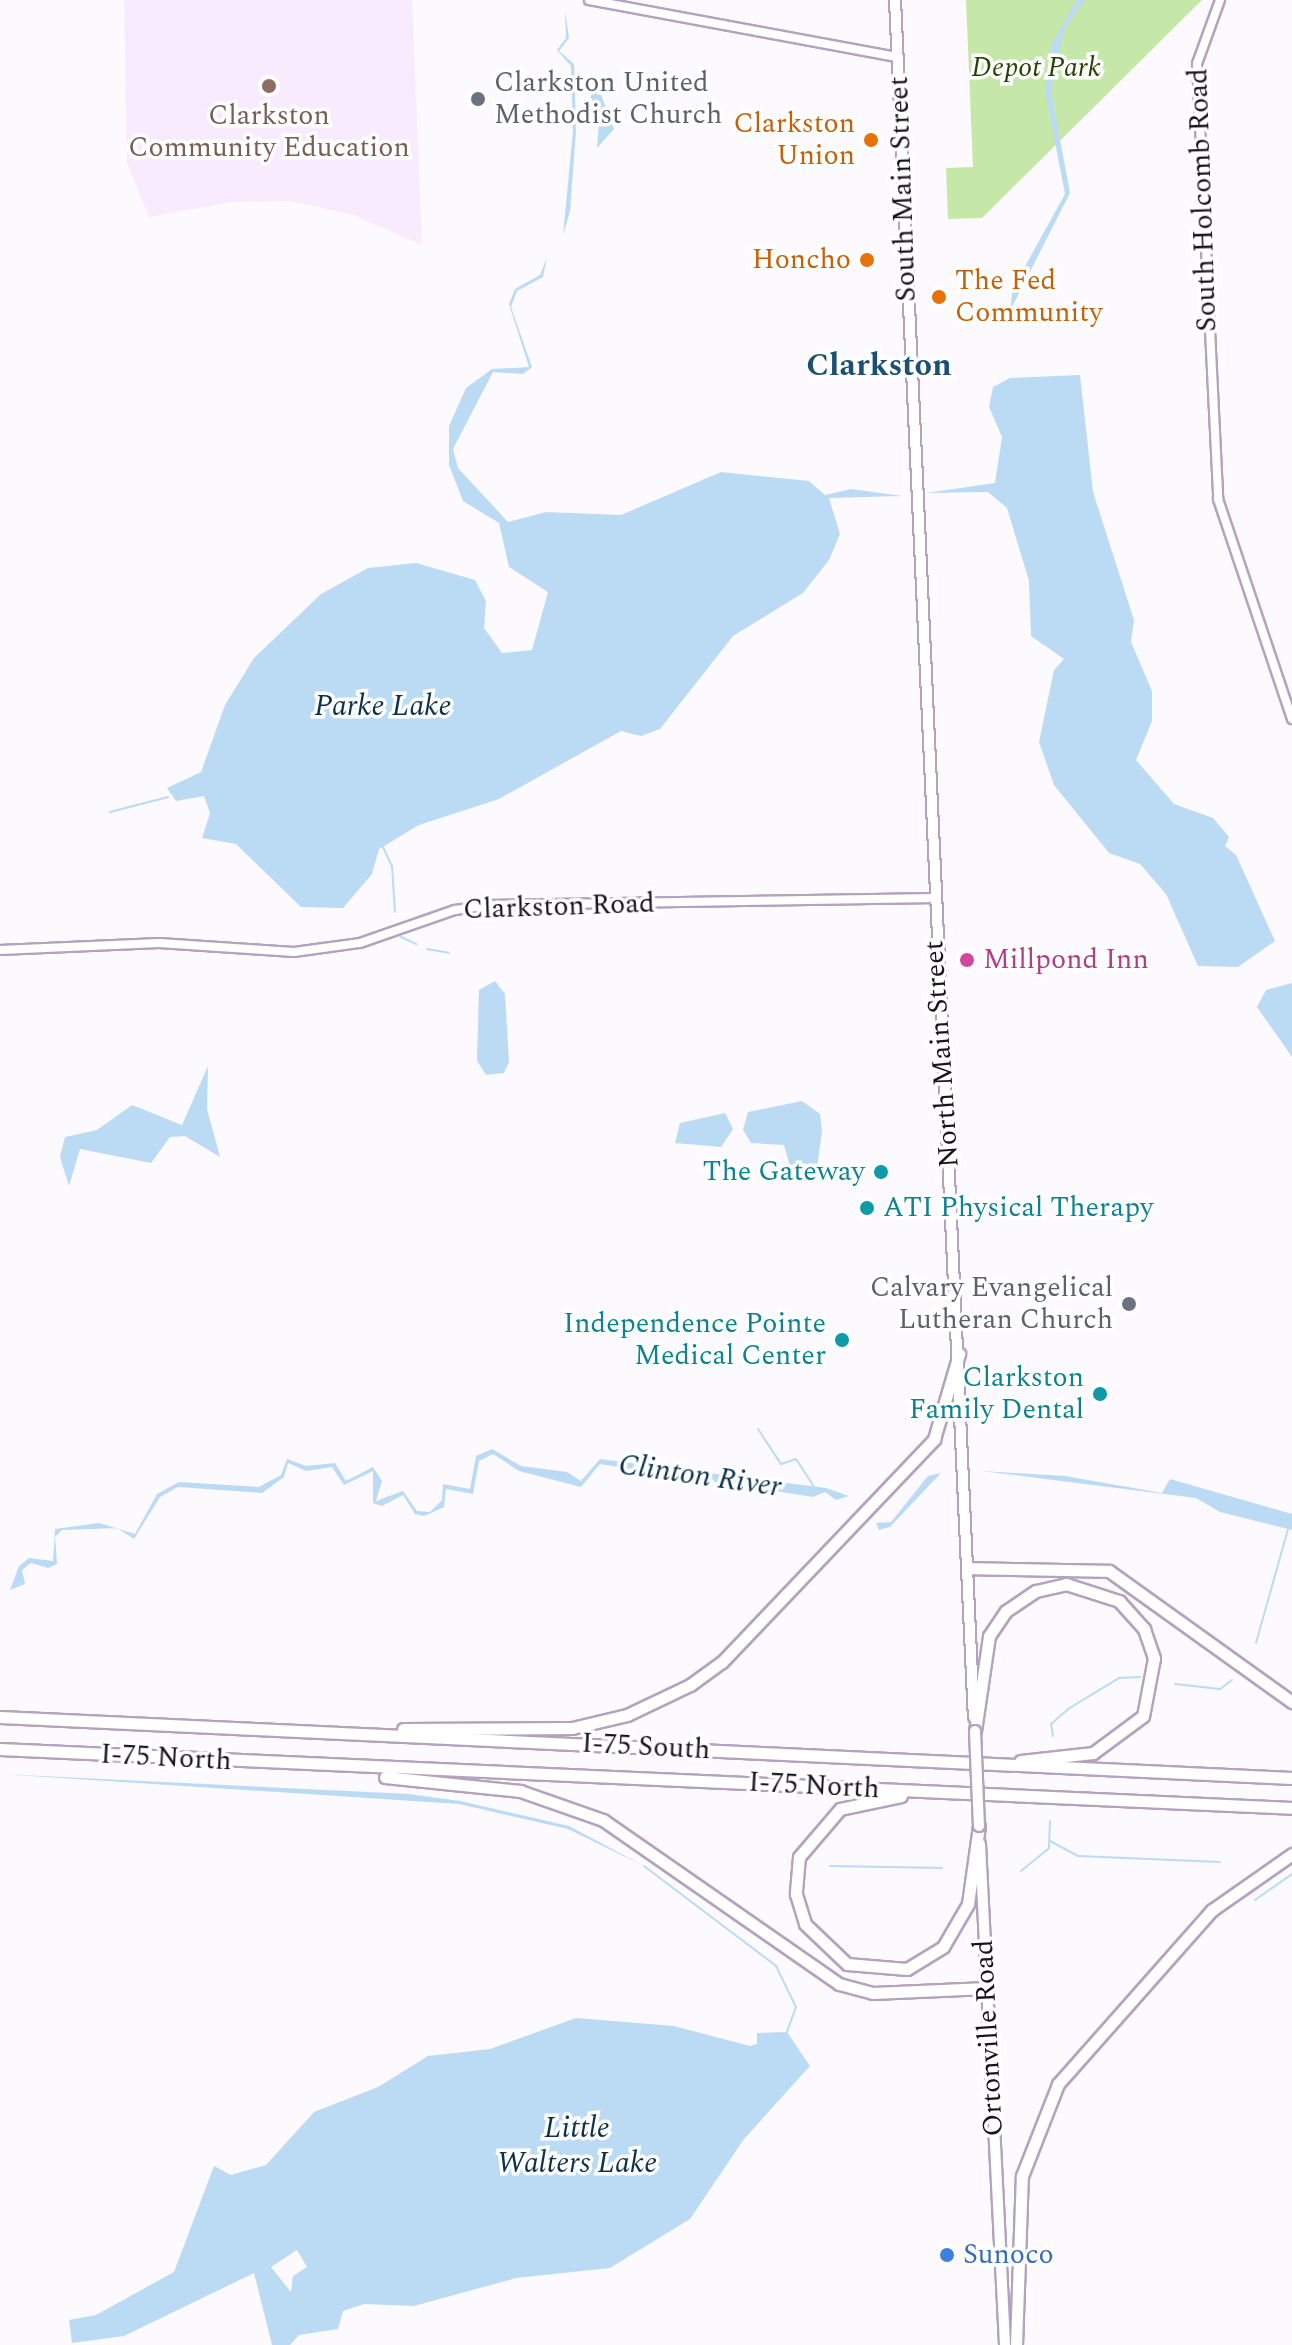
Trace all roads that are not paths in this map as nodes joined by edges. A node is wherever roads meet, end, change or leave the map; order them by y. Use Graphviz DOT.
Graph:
graph roads {
  1 [pos="589,0"];
  2 [pos="895,0"];
  3 [pos="1220,0"];
  4 [pos="897,57"];
  5 [pos="910,378"];
  6 [pos="1292,719"];
  7 [pos="932,898"];
  8 [pos="0,950"];
  9 [pos="959,1354"];
  10 [pos="968,1568"];
  11 [pos="1292,1702"];
  12 [pos="0,1717"];
  13 [pos="975,1731"];
  14 [pos="322,1732"];
  15 [pos="0,1749"];
  16 [pos="998,1765"];
  17 [pos="354,1769"];
  18 [pos="1292,1778"];
  19 [pos="937,1793"];
  20 [pos="1292,1808"];
  21 [pos="979,1826"];
  22 [pos="1292,1854"];
  23 [pos="987,1988"];
  24 [pos="1005,2345"];
  25 [pos="1016,2345"];
  1 -- 4 [label="street"];
  2 -- 4 [label="main road, South Main Street"];
  3 -- 6 [label="street, South Holcomb Road"];
  4 -- 5 [label="main road, South Main Street"];
  5 -- 7 [label="main road, North Main Street"];
  7 -- 8 [label="street, Clarkston Road"];
  7 -- 9 [label="main road, North Main Street"];
  9 -- 10 [label="main road, North Main Street"];
  9 -- 14 [label="highway"];
  10 -- 11 [label="highway"];
  10 -- 13 [label="main road, North Main Street"];
  12 -- 14 [label="highway, I-75 South"];
  13 -- 16 [label="highway"];
  13 -- 21 [label="main road, Ortonville Road, bridge"];
  14 -- 16 [label="highway, I-75 South"];
  15 -- 17 [label="highway, I-75 North"];
  16 -- 18 [label="highway, I-75 South"];
  17 -- 19 [label="highway, I-75 North"];
  17 -- 23 [label="highway"];
  19 -- 20 [label="highway, I-75 North"];
  19 -- 21 [label="highway"];
  21 -- 23 [label="main road, Ortonville Road"];
  22 -- 25 [label="highway"];
  23 -- 24 [label="main road, Ortonville Road"];
}
